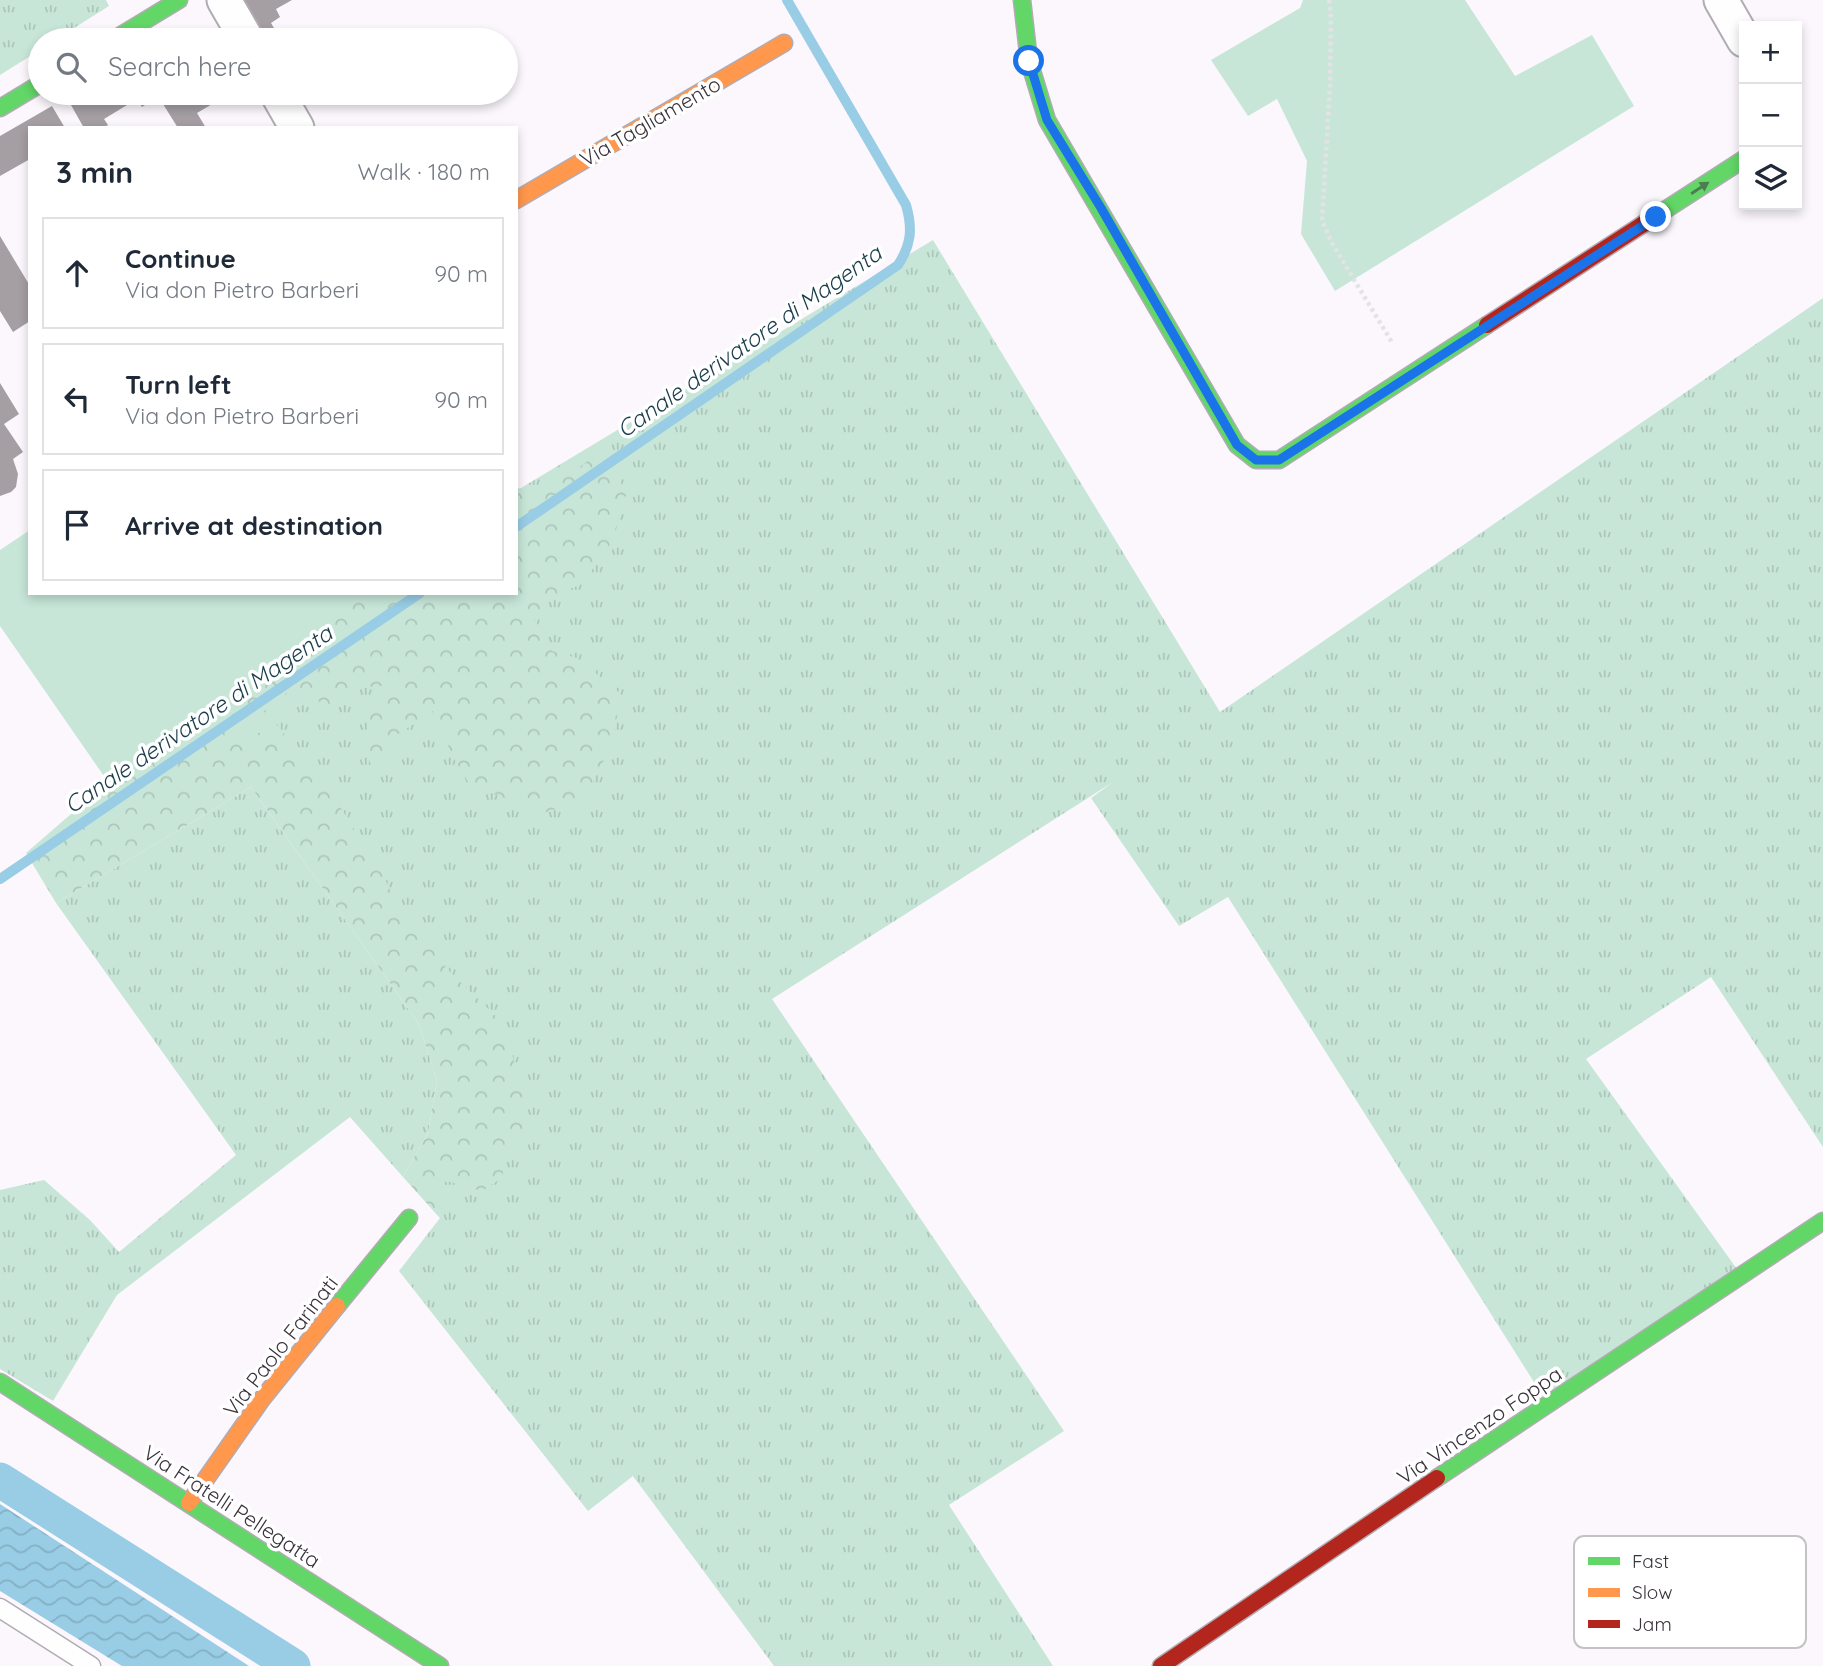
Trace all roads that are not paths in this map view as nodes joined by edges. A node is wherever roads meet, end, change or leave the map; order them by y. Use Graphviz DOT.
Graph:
graph roads {
  1 [pos="179,0"];
  2 [pos="224,0"];
  3 [pos="1022,0"];
  4 [pos="1721,0"];
  5 [pos="133,28"];
  6 [pos="240,28"];
  7 [pos="1739,31"];
  8 [pos="784,43"];
  9 [pos="28,91"];
  10 [pos="284,105"];
  11 [pos="0,108"];
  12 [pos="296,126"];
  13 [pos="1739,162"];
  14 [pos="518,199"];
  15 [pos="409,1218"];
  16 [pos="1823,1221"];
  17 [pos="0,1382"];
  18 [pos="189,1503"];
  19 [pos="0,1608"];
  20 [pos="91,1666"];
  21 [pos="440,1666"];
  22 [pos="1161,1666"];
  1 -- 5 [label="street"];
  2 -- 6 [label="street"];
  3 -- 13 [label="street, one-way"];
  4 -- 7 [label="street"];
  8 -- 14 [label="street, Via Tagliamento"];
  9 -- 11 [label="street"];
  10 -- 12 [label="street"];
  15 -- 18 [label="street, Via Paolo Farinati"];
  16 -- 22 [label="street, Via Vincenzo Foppa"];
  17 -- 18 [label="street, Via Fratelli Pellegatta"];
  18 -- 21 [label="street, Via Fratelli Pellegatta"];
  19 -- 20 [label="lane"];
}
